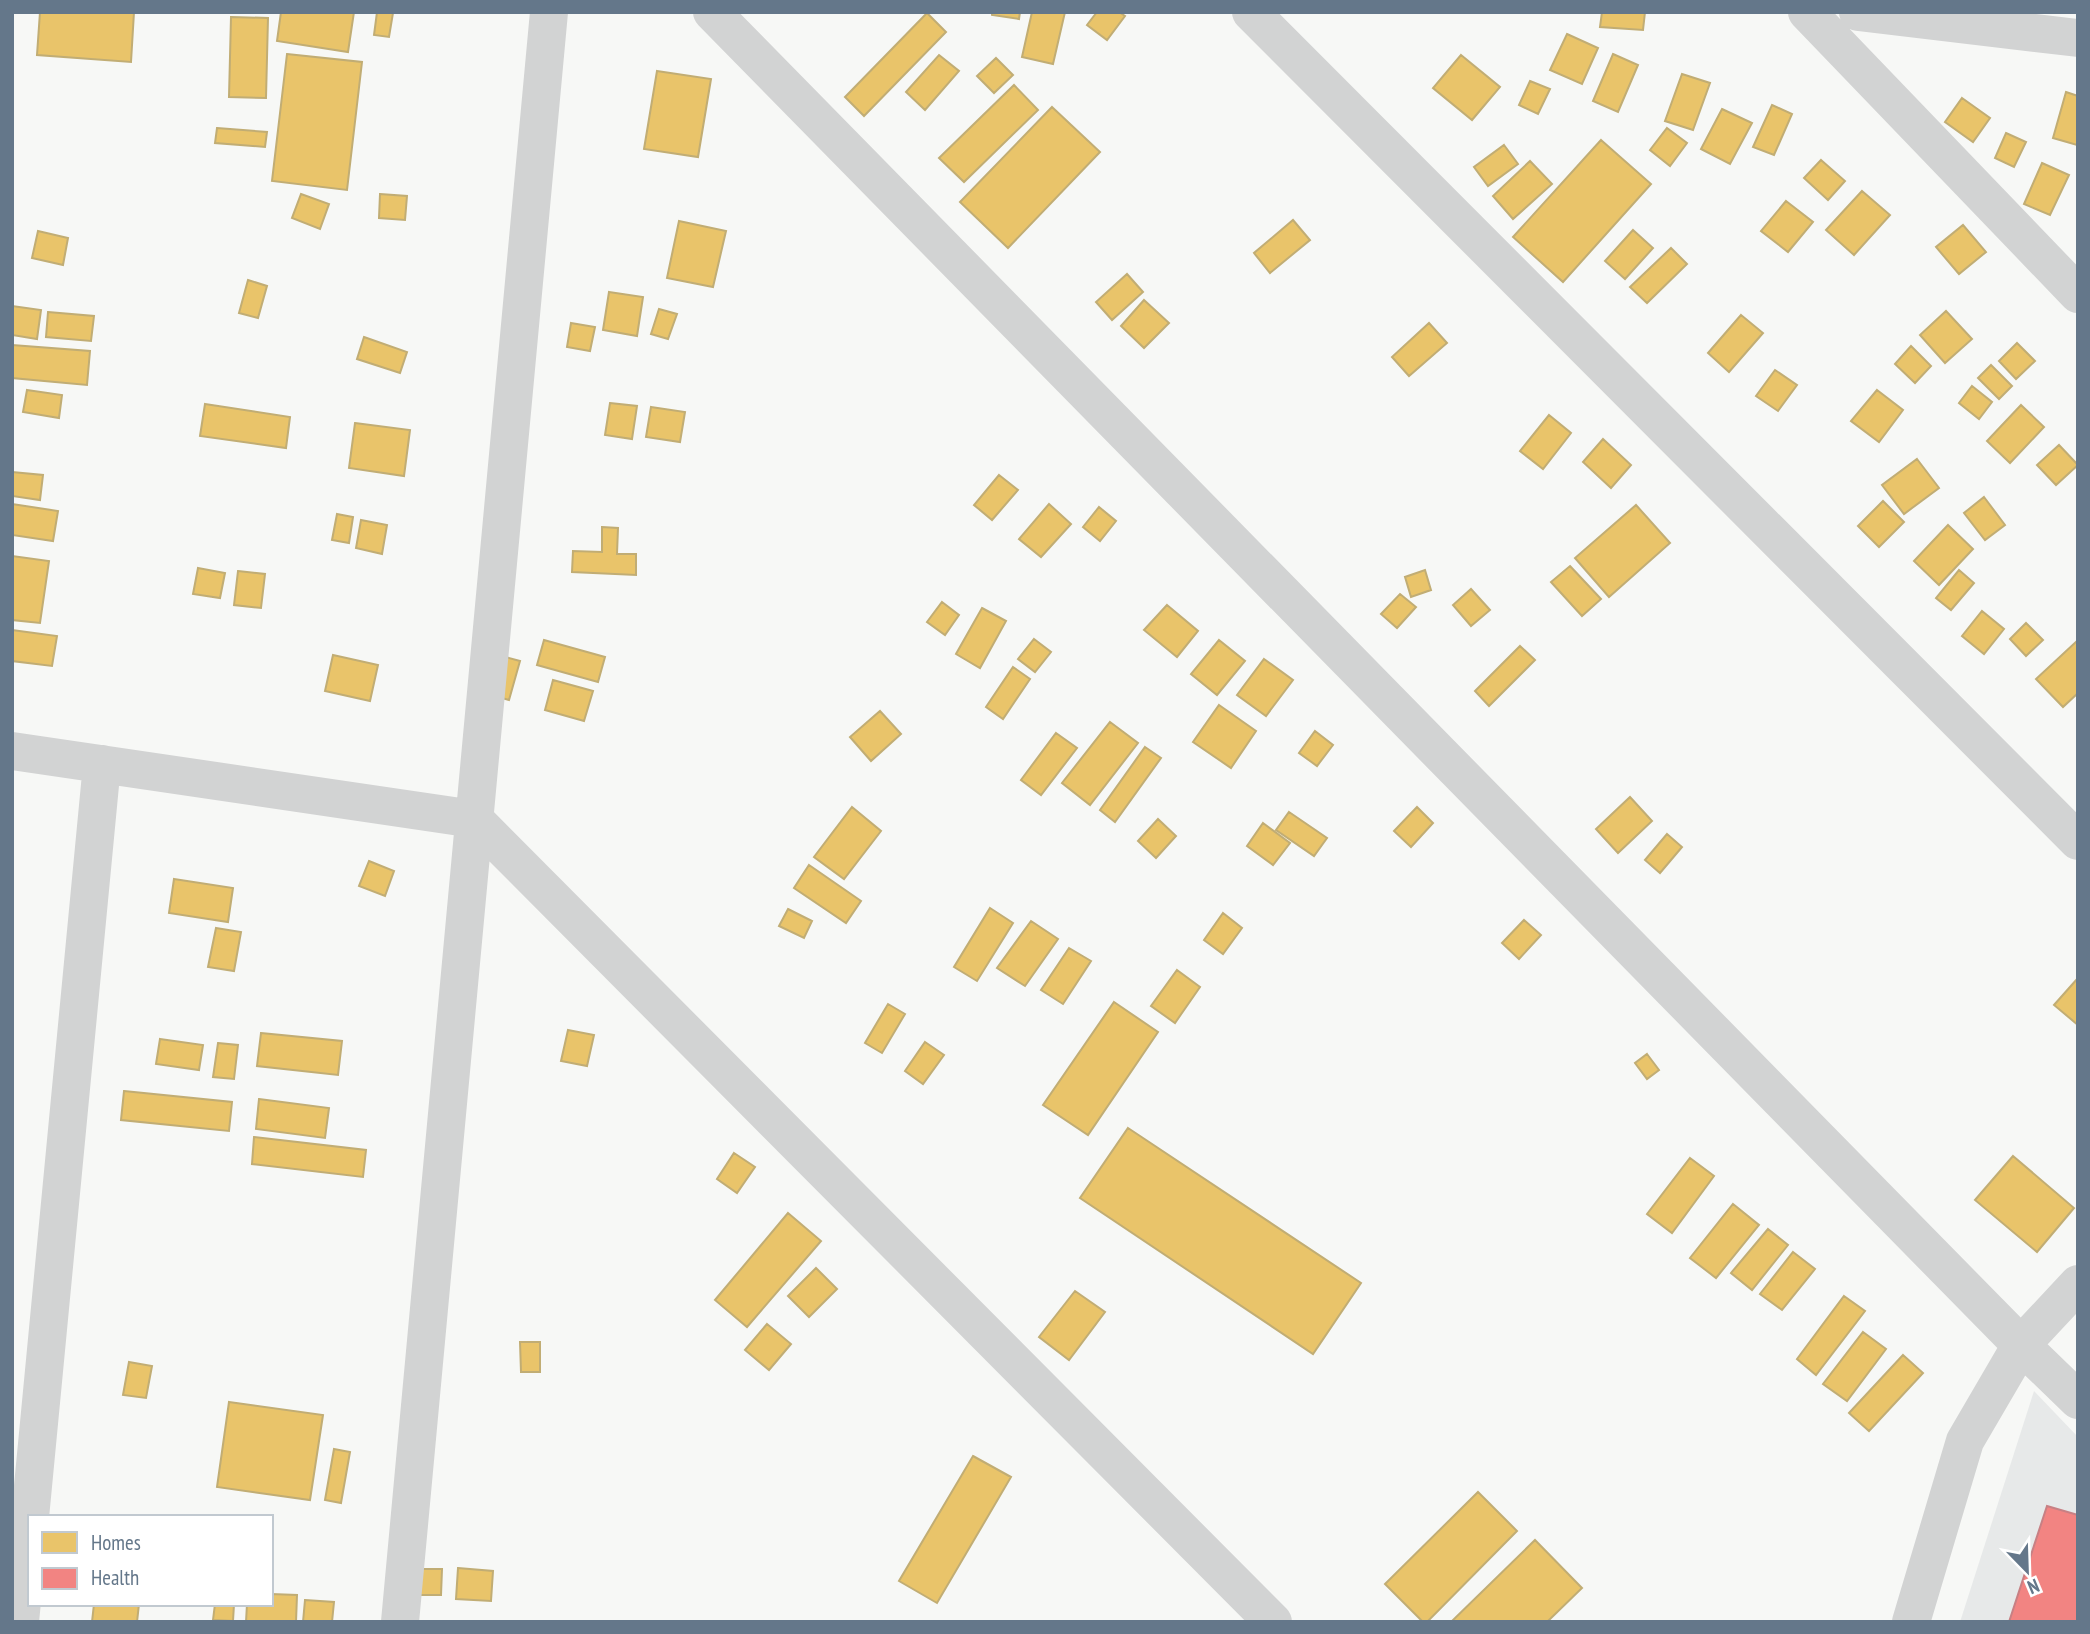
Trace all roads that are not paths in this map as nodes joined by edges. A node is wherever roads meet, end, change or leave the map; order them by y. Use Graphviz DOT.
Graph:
graph roads {
  1 [pos="549,12"];
  2 [pos="712,12"];
  3 [pos="1251,12"];
  4 [pos="1807,12"];
  5 [pos="1858,12"];
  6 [pos="2078,38"];
  7 [pos="2078,294"];
  8 [pos="12,751"];
  9 [pos="102,764"];
  10 [pos="474,819"];
  11 [pos="2078,841"];
  12 [pos="2078,1284"];
  13 [pos="2021,1345"];
  14 [pos="2078,1400"];
  15 [pos="30,1515"];
  16 [pos="28,1538"];
  17 [pos="20,1622"];
  18 [pos="400,1622"];
  19 [pos="1273,1622"];
  20 [pos="1911,1622"];
  1 -- 10 [label="street"];
  2 -- 13 [label="street"];
  3 -- 11 [label="street"];
  4 -- 7 [label="street"];
  5 -- 6 [label="street"];
  8 -- 9 [label="street"];
  9 -- 10 [label="street"];
  9 -- 15 [label="street"];
  10 -- 18 [label="street"];
  10 -- 19 [label="street"];
  12 -- 13 [label="street"];
  13 -- 14 [label="street"];
  13 -- 20 [label="street"];
  16 -- 17 [label="street"];
}
